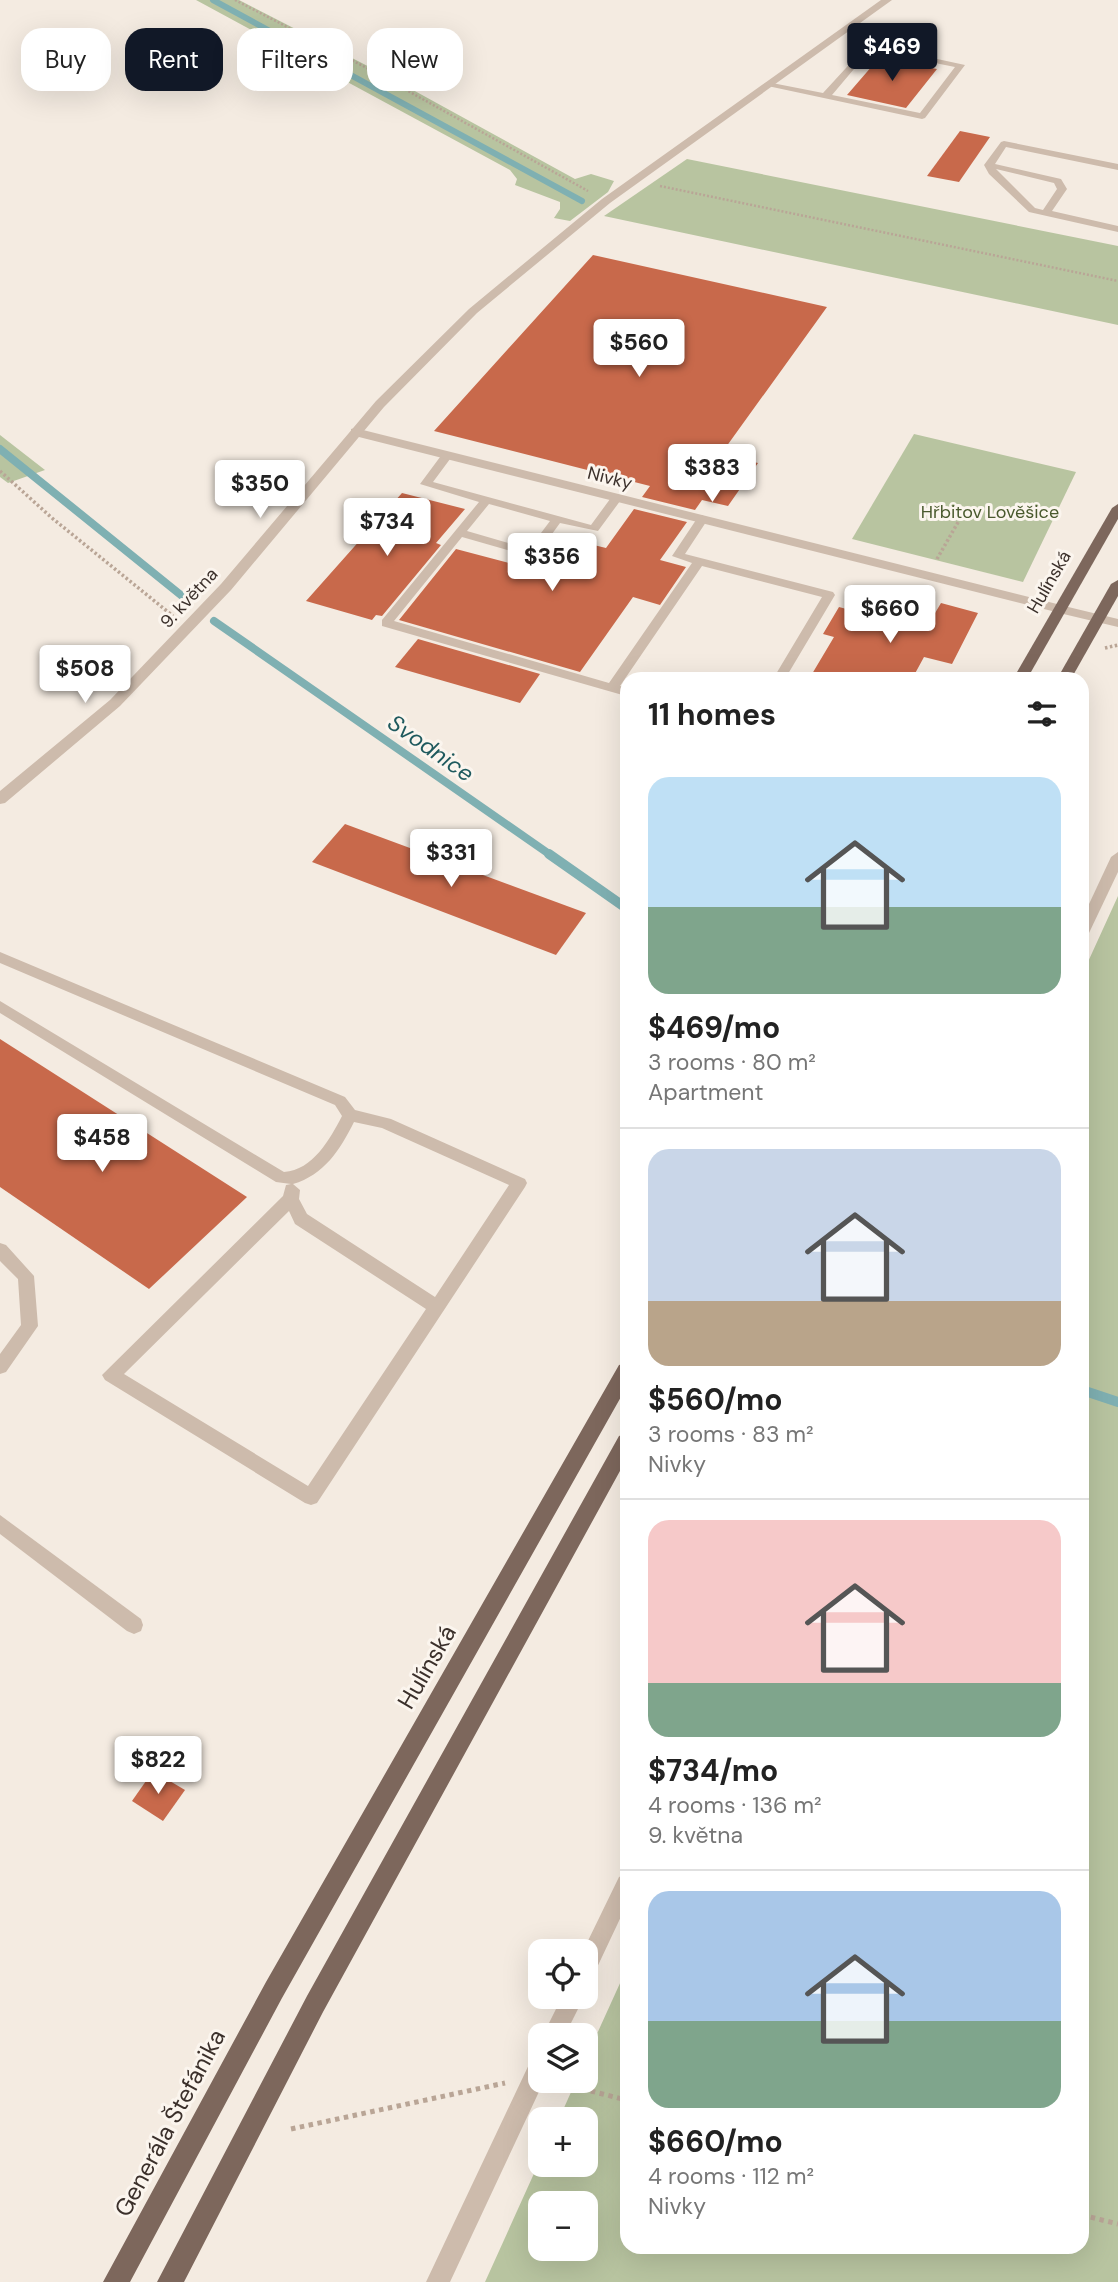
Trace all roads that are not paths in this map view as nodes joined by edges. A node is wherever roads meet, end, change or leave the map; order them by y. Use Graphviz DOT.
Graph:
graph roads {
  1 [pos="887,0"];
  2 [pos="767,85"];
  3 [pos="825,97"];
  4 [pos="989,165"];
  5 [pos="1118,167"];
  6 [pos="1046,213"];
  7 [pos="1118,229"];
  8 [pos="355,432"];
  9 [pos="447,455"];
  10 [pos="617,497"];
  11 [pos="486,500"];
  12 [pos="1118,508"];
  13 [pos="557,519"];
  14 [pos="702,519"];
  15 [pos="460,533"];
  16 [pos="699,561"];
  17 [pos="1118,584"];
  18 [pos="1060,608"];
  19 [pos="1099,618"];
  20 [pos="1118,623"];
  21 [pos="623,672"];
  22 [pos="783,672"];
  23 [pos="1024,672"];
  24 [pos="1068,672"];
  25 [pos="620,676"];
  26 [pos="612,688"];
  27 [pos="620,690"];
  28 [pos="0,799"];
  29 [pos="1118,857"];
  30 [pos="1089,918"];
  31 [pos="0,957"];
  32 [pos="0,1006"];
  33 [pos="350,1115"];
  34 [pos="293,1180"];
  35 [pos="290,1199"];
  36 [pos="0,1250"];
  37 [pos="437,1307"];
  38 [pos="0,1367"];
  39 [pos="620,1382"];
  40 [pos="620,1453"];
  41 [pos="0,1523"];
  42 [pos="134,1625"];
  43 [pos="620,1897"];
  44 [pos="598,1944"];
  45 [pos="274,1990"];
  46 [pos="532,2093"];
  47 [pos="116,2282"];
  48 [pos="170,2282"];
  49 [pos="438,2282"];
  1 -- 2 [label="street, 9. května"];
  2 -- 3 [label="lane"];
  2 -- 8 [label="street, 9. května"];
  3 -- 3 [label="lane"];
  4 -- 5 [label="lane"];
  4 -- 6 [label="lane"];
  4 -- 6 [label="lane"];
  6 -- 7 [label="lane"];
  8 -- 9 [label="street, Nivky"];
  8 -- 28 [label="street, 9. května"];
  9 -- 10 [label="street, Nivky"];
  9 -- 11 [label="lane"];
  10 -- 13 [label="lane"];
  10 -- 14 [label="street, Nivky"];
  11 -- 13 [label="lane"];
  11 -- 15 [label="lane"];
  12 -- 18 [label="main road, Hulínská"];
  13 -- 15 [label="lane"];
  14 -- 16 [label="lane"];
  14 -- 18 [label="street, Nivky"];
  15 -- 26 [label="lane"];
  16 -- 21 [label="lane"];
  16 -- 22 [label="lane"];
  17 -- 19 [label="main road"];
  18 -- 19 [label="street, Nivky"];
  18 -- 23 [label="main road, Hulínská"];
  19 -- 20 [label="street, Nivky"];
  19 -- 24 [label="main road"];
  25 -- 26 [label="lane"];
  26 -- 27 [label="lane"];
  29 -- 30 [label="lane"];
  31 -- 33 [label="lane"];
  32 -- 34 [label="lane"];
  33 -- 34 [label="lane"];
  33 -- 37 [label="lane"];
  34 -- 35 [label="lane"];
  35 -- 37 [label="lane"];
  35 -- 37 [label="lane"];
  36 -- 38 [label="lane"];
  39 -- 45 [label="main road, Hulínská"];
  40 -- 48 [label="main road"];
  41 -- 42 [label="lane"];
  43 -- 44 [label="lane"];
  45 -- 47 [label="main road, Generála Štefánika"];
  46 -- 49 [label="lane"];
}
